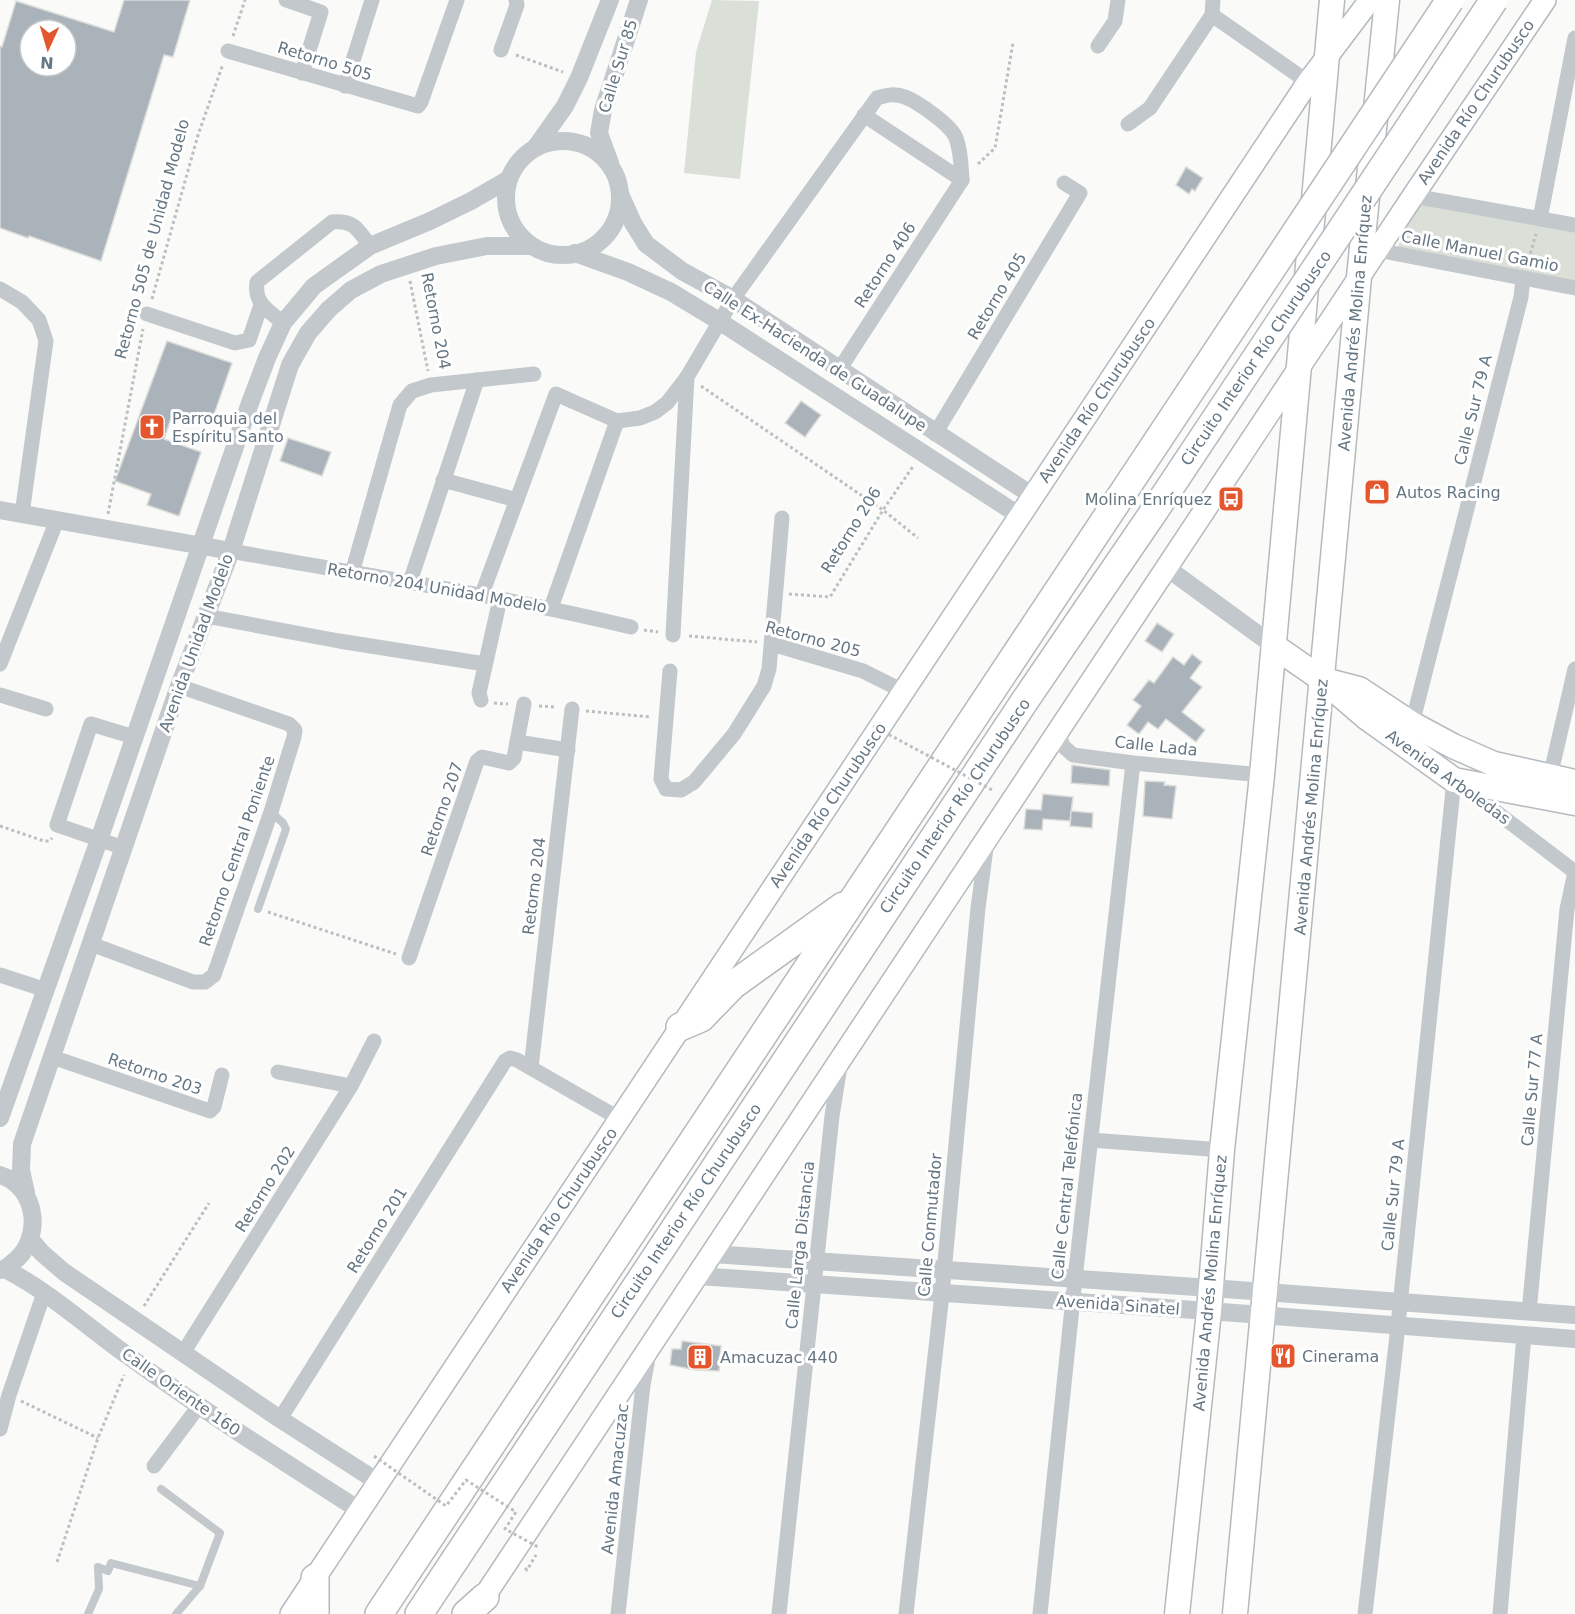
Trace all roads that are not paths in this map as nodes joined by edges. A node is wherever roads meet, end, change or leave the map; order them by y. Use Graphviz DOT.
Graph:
graph roads {
  1 [pos="286,0"];
  2 [pos="372,0"];
  3 [pos="457,0"];
  4 [pos="516,0"];
  5 [pos="610,0"];
  6 [pos="639,0"];
  7 [pos="1119,0"];
  8 [pos="1332,0"];
  9 [pos="1370,0"];
  10 [pos="1387,0"];
  11 [pos="1450,0"];
  12 [pos="1494,0"];
  13 [pos="1545,0"];
  14 [pos="1212,7"];
  15 [pos="1575,38"];
  16 [pos="1098,46"];
  17 [pos="501,50"];
  18 [pos="228,51"];
  19 [pos="1327,57"];
  20 [pos="302,73"];
  21 [pos="1308,82"];
  22 [pos="345,86"];
  23 [pos="864,115"];
  24 [pos="1128,124"];
  25 [pos="536,147"];
  26 [pos="612,167"];
  27 [pos="509,179"];
  28 [pos="962,180"];
  29 [pos="1064,183"];
  30 [pos="620,194"];
  31 [pos="1413,196"];
  32 [pos="1540,219"];
  33 [pos="1575,225"];
  34 [pos="370,246"];
  35 [pos="532,246"];
  36 [pos="1377,250"];
  37 [pos="575,253"];
  38 [pos="1359,277"];
  39 [pos="1523,278"];
  40 [pos="1575,288"];
  41 [pos="0,289"];
  42 [pos="733,299"];
  43 [pos="261,304"];
  44 [pos="147,314"];
  45 [pos="719,321"];
  46 [pos="283,323"];
  47 [pos="1299,368"];
  48 [pos="839,370"];
  49 [pos="534,374"];
  50 [pos="687,377"];
  51 [pos="477,380"];
  52 [pos="617,422"];
  53 [pos="935,434"];
  54 [pos="443,480"];
  55 [pos="1033,496"];
  56 [pos="517,500"];
  57 [pos="0,510"];
  58 [pos="22,514"];
  59 [pos="1020,516"];
  60 [pos="782,518"];
  61 [pos="57,520"];
  62 [pos="201,545"];
  63 [pos="231,551"];
  64 [pos="1167,568"];
  65 [pos="352,573"];
  66 [pos="410,582"];
  67 [pos="482,594"];
  68 [pos="500,598"];
  69 [pos="551,608"];
  70 [pos="206,616"];
  71 [pos="631,627"];
  72 [pos="673,635"];
  73 [pos="772,644"];
  74 [pos="1274,646"];
  75 [pos="0,664"];
  76 [pos="485,664"];
  77 [pos="1575,669"];
  78 [pos="670,671"];
  79 [pos="1323,680"];
  80 [pos="179,686"];
  81 [pos="903,691"];
  82 [pos="0,695"];
  83 [pos="481,700"];
  84 [pos="524,704"];
  85 [pos="46,709"];
  86 [pos="573,709"];
  87 [pos="1412,724"];
  88 [pos="1058,732"];
  89 [pos="134,737"];
  90 [pos="517,742"];
  91 [pos="568,750"];
  92 [pos="1133,763"];
  93 [pos="1262,775"];
  94 [pos="1550,777"];
  95 [pos="1454,780"];
  96 [pos="1575,782"];
  97 [pos="1575,803"];
  98 [pos="271,812"];
  99 [pos="987,839"];
  100 [pos="99,840"];
  101 [pos="124,848"];
  102 [pos="1575,872"];
  103 [pos="856,896"];
  104 [pos="258,909"];
  105 [pos="91,944"];
  106 [pos="409,958"];
  107 [pos="0,975"];
  108 [pos="45,990"];
  109 [pos="680,1027"];
  110 [pos="374,1041"];
  111 [pos="52,1057"];
  112 [pos="841,1059"];
  113 [pos="531,1068"];
  114 [pos="278,1072"];
  115 [pos="222,1075"];
  116 [pos="351,1086"];
  117 [pos="0,1118"];
  118 [pos="620,1119"];
  119 [pos="1091,1140"];
  120 [pos="1222,1150"];
  121 [pos="0,1174"];
  122 [pos="26,1193"];
  123 [pos="31,1240"];
  124 [pos="712,1254"];
  125 [pos="817,1261"];
  126 [pos="2,1270"];
  127 [pos="944,1271"];
  128 [pos="697,1276"];
  129 [pos="1075,1279"];
  130 [pos="814,1284"];
  131 [pos="44,1293"];
  132 [pos="942,1294"];
  133 [pos="1210,1299"];
  134 [pos="1400,1301"];
  135 [pos="1072,1302"];
  136 [pos="1265,1304"];
  137 [pos="1529,1312"];
  138 [pos="1575,1315"];
  139 [pos="1398,1324"];
  140 [pos="1524,1335"];
  141 [pos="1575,1339"];
  142 [pos="650,1347"];
  143 [pos="183,1353"];
  144 [pos="199,1406"];
  145 [pos="280,1419"];
  146 [pos="0,1429"];
  147 [pos="304,1435"];
  148 [pos="285,1462"];
  149 [pos="154,1466"];
  150 [pos="378,1482"];
  151 [pos="161,1489"];
  152 [pos="359,1510"];
  153 [pos="315,1578"];
  154 [pos="200,1586"];
  155 [pos="474,1608"];
  156 [pos="88,1614"];
  157 [pos="176,1614"];
  158 [pos="291,1614"];
  159 [pos="315,1614"];
  160 [pos="379,1614"];
  161 [pos="419,1614"];
  162 [pos="618,1614"];
  163 [pos="778,1614"];
  164 [pos="906,1614"];
  165 [pos="1040,1614"];
  166 [pos="1177,1614"];
  167 [pos="1235,1614"];
  168 [pos="1365,1614"];
  169 [pos="1500,1614"];
  1 -- 20 [label="street"];
  2 -- 22 [label="street"];
  3 -- 22 [label="street, Retorno 505"];
  4 -- 17 [label="street"];
  5 -- 25 [label="street, Calle Sur 85"];
  6 -- 26 [label="street, Calle Sur 85"];
  7 -- 16 [label="street"];
  8 -- 19 [label="main road, Avenida Andrés Molina Enríquez"];
  9 -- 19 [label="main road, Avenida Río Churubusco"];
  10 -- 38 [label="main road, Avenida Andrés Molina Enríquez"];
  11 -- 103 [label="highway, Circuito Interior Río Churubusco, bridge"];
  12 -- 161 [label="highway, Circuito Interior Río Churubusco, bridge"];
  13 -- 31 [label="main road, Avenida Río Churubusco"];
  14 -- 21 [label="street"];
  14 -- 24 [label="street"];
  15 -- 32 [label="street"];
  18 -- 20 [label="street, Retorno 505"];
  19 -- 21 [label="main road, Avenida Río Churubusco"];
  19 -- 47 [label="main road, Avenida Andrés Molina Enríquez"];
  20 -- 22 [label="street, Retorno 505"];
  21 -- 55 [label="main road, Avenida Río Churubusco"];
  23 -- 28 [label="street"];
  23 -- 28 [label="street"];
  23 -- 42 [label="street"];
  25 -- 26 [label="street"];
  25 -- 27 [label="street"];
  26 -- 30 [label="street"];
  27 -- 34 [label="street, Avenida Unidad Modelo"];
  27 -- 35 [label="street"];
  28 -- 48 [label="street, Retorno 406"];
  29 -- 53 [label="street, Retorno 405"];
  30 -- 37 [label="street"];
  30 -- 42 [label="street, Calle Ex-Hacienda de Guadalupe"];
  31 -- 32 [label="street"];
  31 -- 36 [label="main road, Avenida Río Churubusco"];
  32 -- 33 [label="street"];
  34 -- 43 [label="street"];
  34 -- 46 [label="street, Avenida Unidad Modelo"];
  35 -- 37 [label="street"];
  35 -- 63 [label="street, Avenida Unidad Modelo"];
  36 -- 38 [label="main road, Avenida Río Churubusco"];
  36 -- 39 [label="street, Calle Manuel Gamio"];
  37 -- 45 [label="street, Calle Ex-Hacienda de Guadalupe"];
  38 -- 47 [label="main road, Avenida Río Churubusco"];
  38 -- 79 [label="main road, Avenida Andrés Molina Enríquez"];
  39 -- 40 [label="street, Calle Manuel Gamio"];
  39 -- 87 [label="street, Calle Sur 79 A"];
  41 -- 58 [label="street"];
  42 -- 45 [label="street"];
  42 -- 48 [label="street, Calle Ex-Hacienda de Guadalupe"];
  43 -- 44 [label="street"];
  43 -- 46 [label="street"];
  45 -- 50 [label="street"];
  45 -- 59 [label="street, Calle Ex-Hacienda de Guadalupe"];
  46 -- 62 [label="street, Avenida Unidad Modelo"];
  47 -- 64 [label="main road, Avenida Río Churubusco"];
  47 -- 74 [label="main road, Avenida Andrés Molina Enríquez"];
  48 -- 53 [label="street, Calle Ex-Hacienda de Guadalupe"];
  49 -- 51 [label="street"];
  50 -- 52 [label="street"];
  50 -- 72 [label="street"];
  51 -- 54 [label="street"];
  51 -- 65 [label="street"];
  52 -- 56 [label="street"];
  52 -- 69 [label="street"];
  53 -- 55 [label="street, Calle Ex-Hacienda de Guadalupe"];
  54 -- 56 [label="street"];
  54 -- 66 [label="street"];
  55 -- 59 [label="main road, Avenida Río Churubusco"];
  56 -- 67 [label="street"];
  57 -- 58 [label="street, Retorno 204 Unidad Modelo"];
  58 -- 61 [label="street, Retorno 204 Unidad Modelo"];
  59 -- 81 [label="main road, Avenida Río Churubusco"];
  60 -- 73 [label="street"];
  61 -- 62 [label="street, Retorno 204 Unidad Modelo"];
  61 -- 75 [label="street"];
  62 -- 63 [label="street, Retorno 204 Unidad Modelo"];
  62 -- 89 [label="street, Avenida Unidad Modelo"];
  63 -- 65 [label="street, Retorno 204 Unidad Modelo"];
  63 -- 70 [label="street, Avenida Unidad Modelo"];
  64 -- 74 [label="street, Avenida Arboledas"];
  64 -- 88 [label="main road, Avenida Río Churubusco"];
  65 -- 66 [label="street, Retorno 204 Unidad Modelo"];
  66 -- 67 [label="street, Retorno 204 Unidad Modelo"];
  67 -- 68 [label="street, Retorno 204 Unidad Modelo"];
  68 -- 69 [label="street, Retorno 204 Unidad Modelo"];
  68 -- 76 [label="street"];
  69 -- 71 [label="street, Retorno 204 Unidad Modelo"];
  70 -- 76 [label="street"];
  70 -- 80 [label="street, Avenida Unidad Modelo"];
  73 -- 78 [label="street"];
  73 -- 81 [label="street, Retorno 205"];
  74 -- 79 [label="main road, Avenida Arboledas"];
  74 -- 93 [label="main road, Avenida Andrés Molina Enríquez"];
  76 -- 83 [label="street"];
  77 -- 94 [label="street"];
  79 -- 87 [label="main road, Avenida Arboledas"];
  79 -- 95 [label="main road, Avenida Arboledas"];
  79 -- 136 [label="main road, Avenida Andrés Molina Enríquez"];
  80 -- 98 [label="street, Retorno Central Poniente"];
  80 -- 101 [label="street, Avenida Unidad Modelo"];
  81 -- 109 [label="main road, Avenida Río Churubusco"];
  82 -- 85 [label="street"];
  84 -- 90 [label="street, Retorno 207"];
  86 -- 91 [label="street, Retorno 204"];
  87 -- 94 [label="main road, Avenida Arboledas"];
  88 -- 92 [label="street, Calle Lada"];
  88 -- 99 [label="main road, Avenida Río Churubusco"];
  89 -- 100 [label="street, Avenida Unidad Modelo"];
  89 -- 100 [label="street"];
  90 -- 91 [label="street"];
  90 -- 106 [label="street, Retorno 207"];
  91 -- 113 [label="street, Retorno 204"];
  92 -- 93 [label="street, Calle Lada"];
  92 -- 119 [label="street, Calle Central Telefónica"];
  93 -- 120 [label="main road, Avenida Andrés Molina Enríquez"];
  94 -- 96 [label="main road, Avenida Arboledas"];
  95 -- 97 [label="main road"];
  95 -- 102 [label="street, Avenida Arboledas"];
  95 -- 134 [label="street, Calle Sur 79 A"];
  98 -- 104 [label="lane"];
  98 -- 105 [label="street, Retorno Central Poniente"];
  99 -- 112 [label="main road, Avenida Río Churubusco"];
  99 -- 127 [label="street, Calle Conmutador"];
  100 -- 101 [label="street"];
  100 -- 108 [label="street, Avenida Unidad Modelo"];
  101 -- 105 [label="street, Avenida Unidad Modelo"];
  102 -- 137 [label="street, Calle Sur 77 A"];
  103 -- 109 [label="highway"];
  103 -- 160 [label="highway, Circuito Interior Río Churubusco"];
  105 -- 111 [label="street, Avenida Unidad Modelo"];
  107 -- 108 [label="street"];
  108 -- 117 [label="street, Avenida Unidad Modelo"];
  109 -- 118 [label="main road, Avenida Río Churubusco"];
  110 -- 116 [label="street, Retorno 202"];
  111 -- 115 [label="street, Retorno 203"];
  111 -- 122 [label="street, Avenida Unidad Modelo"];
  112 -- 124 [label="main road, Avenida Río Churubusco"];
  112 -- 125 [label="street, Calle Larga Distancia"];
  113 -- 118 [label="street"];
  113 -- 145 [label="street, Retorno 201"];
  114 -- 116 [label="street"];
  116 -- 143 [label="street, Retorno 202"];
  118 -- 150 [label="main road, Avenida Río Churubusco"];
  119 -- 120 [label="street"];
  119 -- 129 [label="street, Calle Central Telefónica"];
  120 -- 133 [label="main road, Avenida Andrés Molina Enríquez"];
  121 -- 122 [label="street"];
  122 -- 123 [label="street, Avenida Unidad Modelo"];
  123 -- 126 [label="street"];
  123 -- 143 [label="street, Calle Oriente 160"];
  124 -- 125 [label="street, Avenida Sinatel"];
  124 -- 128 [label="main road, Avenida Río Churubusco"];
  125 -- 127 [label="street, Avenida Sinatel"];
  125 -- 130 [label="street, Calle Larga Distancia"];
  126 -- 131 [label="street, Calle Oriente 160"];
  127 -- 129 [label="street, Avenida Sinatel"];
  127 -- 132 [label="street, Calle Conmutador"];
  128 -- 130 [label="street, Avenida Sinatel"];
  128 -- 142 [label="main road, Avenida Río Churubusco"];
  129 -- 133 [label="street, Avenida Sinatel"];
  129 -- 135 [label="street, Calle Central Telefónica"];
  130 -- 132 [label="street, Avenida Sinatel"];
  130 -- 163 [label="street, Calle Larga Distancia"];
  131 -- 144 [label="street, Calle Oriente 160"];
  131 -- 146 [label="street"];
  132 -- 135 [label="street, Avenida Sinatel"];
  132 -- 164 [label="street, Calle Conmutador"];
  133 -- 135 [label="street, Avenida Sinatel"];
  133 -- 136 [label="street, Avenida Sinatel"];
  133 -- 166 [label="main road, Avenida Andrés Molina Enríquez"];
  134 -- 136 [label="street, Avenida Sinatel"];
  134 -- 137 [label="street, Avenida Sinatel"];
  134 -- 139 [label="street, Calle Sur 79 A"];
  135 -- 165 [label="street, Calle Central Telefónica"];
  136 -- 139 [label="street, Avenida Sinatel"];
  136 -- 167 [label="main road, Avenida Andrés Molina Enríquez"];
  137 -- 138 [label="street, Avenida Sinatel"];
  139 -- 140 [label="street, Avenida Sinatel"];
  139 -- 168 [label="street, Calle Sur 79 A"];
  140 -- 141 [label="street, Avenida Sinatel"];
  140 -- 169 [label="street"];
  142 -- 155 [label="main road, Avenida Río Churubusco"];
  142 -- 162 [label="street, Avenida Amacuzac"];
  143 -- 145 [label="street, Calle Oriente 160"];
  144 -- 148 [label="street, Calle Oriente 160"];
  144 -- 149 [label="street"];
  145 -- 147 [label="street, Calle Oriente 160"];
  147 -- 148 [label="street"];
  147 -- 150 [label="street, Calle Oriente 160"];
  148 -- 152 [label="street, Calle Oriente 160"];
  150 -- 152 [label="main road, Avenida Río Churubusco"];
  151 -- 154 [label="lane"];
  152 -- 153 [label="main road, Avenida Río Churubusco"];
  153 -- 158 [label="main road, Avenida Río Churubusco"];
  153 -- 159 [label="highway"];
  154 -- 156 [label="lane"];
  154 -- 157 [label="lane"];
}
